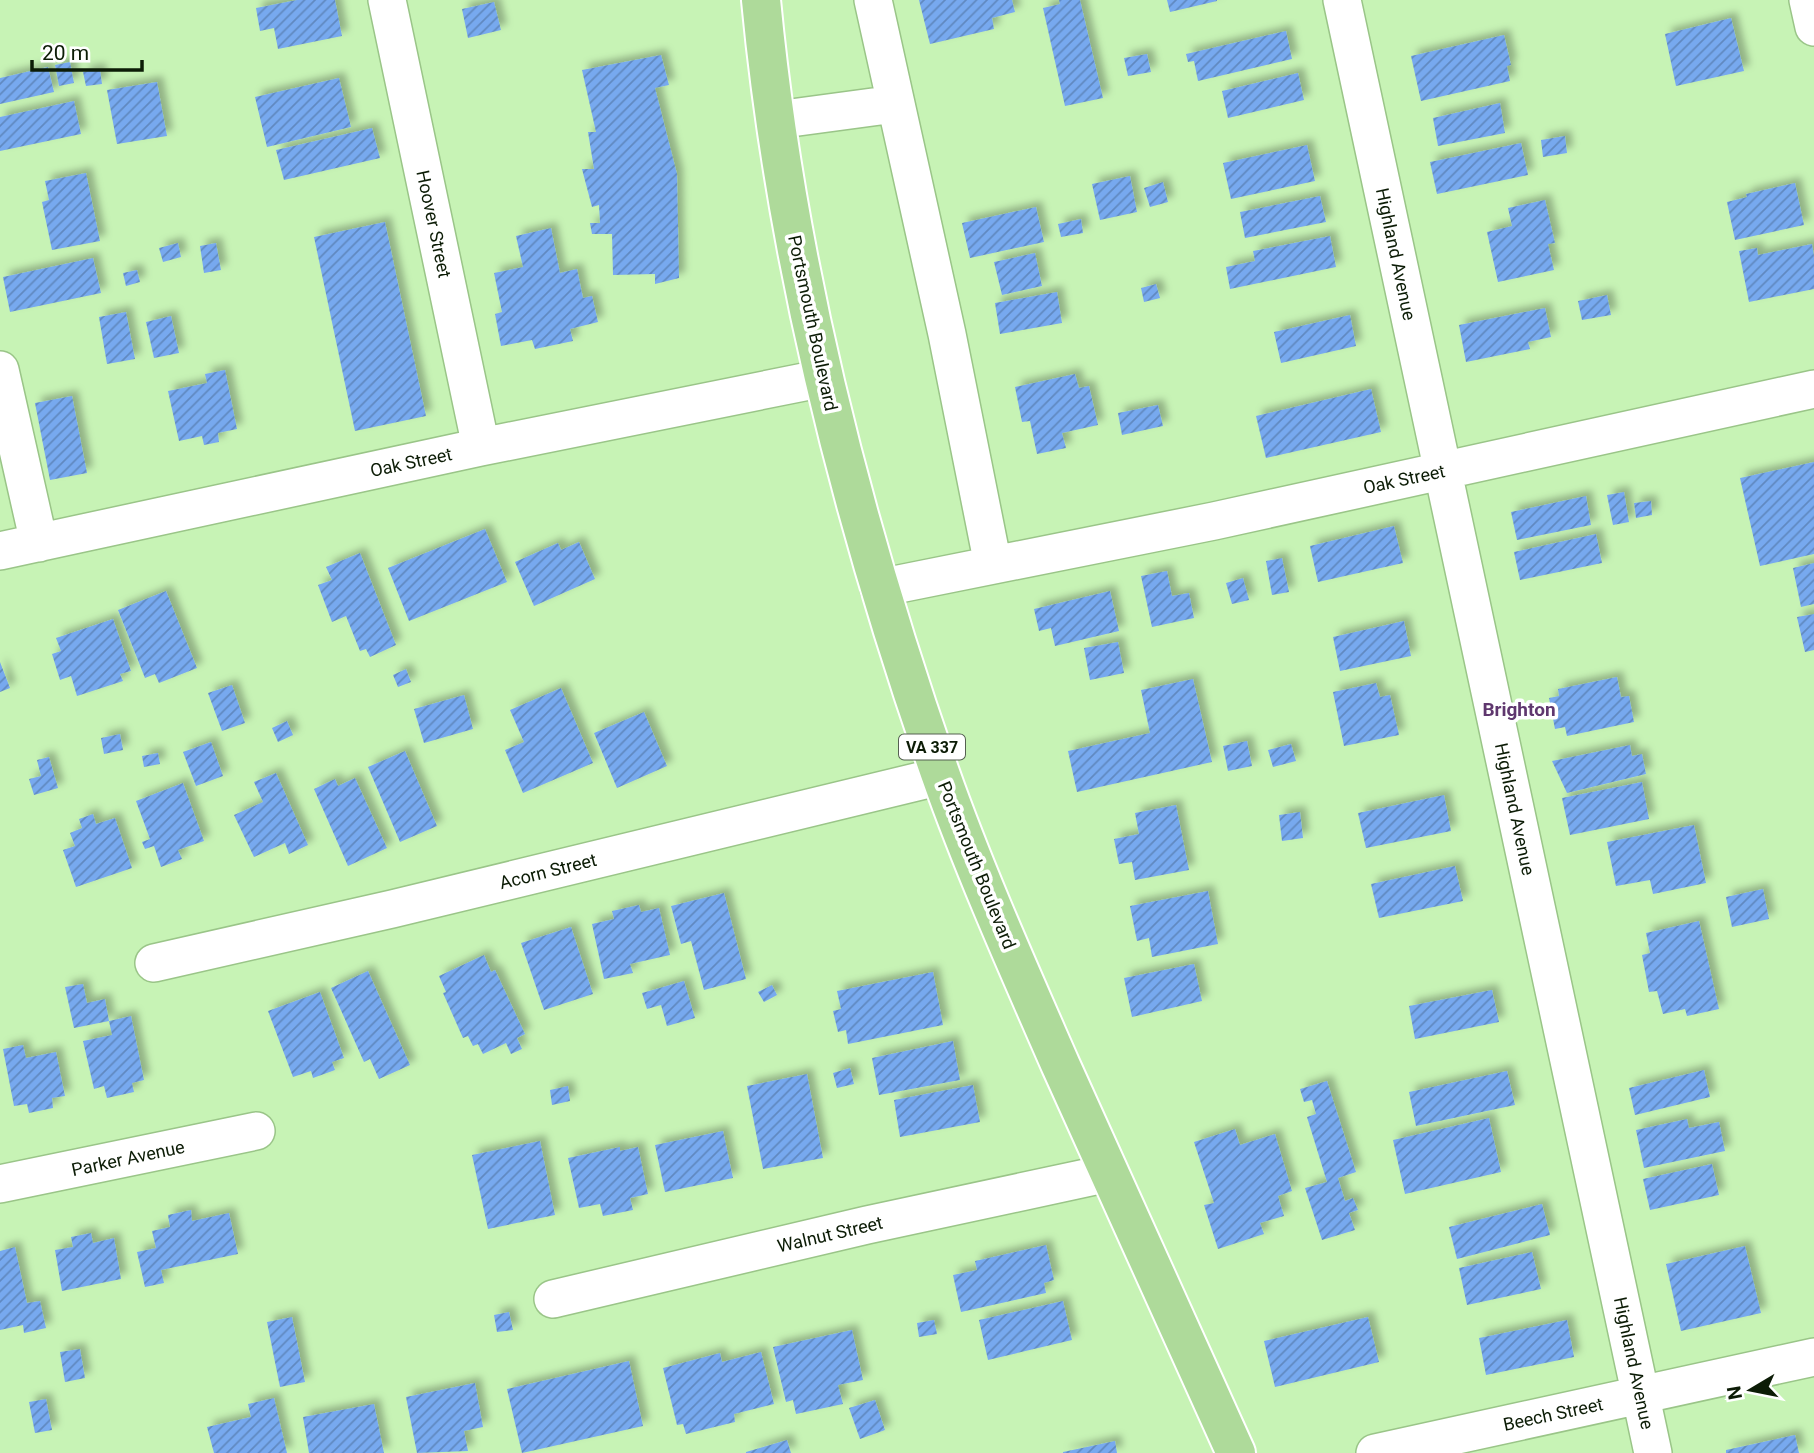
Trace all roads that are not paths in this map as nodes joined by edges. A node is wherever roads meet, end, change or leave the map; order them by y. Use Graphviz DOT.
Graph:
graph roads {
  1 [pos="387,0"];
  2 [pos="761,0"];
  3 [pos="873,0"];
  4 [pos="1342,0"];
  5 [pos="1808,0"];
  6 [pos="1814,27"];
  7 [pos="895,104"];
  8 [pos="776,120"];
  9 [pos="0,370"];
  10 [pos="824,378"];
  11 [pos="1814,389"];
  12 [pos="481,447"];
  13 [pos="1442,471"];
  14 [pos="38,543"];
  15 [pos="0,551"];
  16 [pos="993,565"];
  17 [pos="879,588"];
  18 [pos="941,776"];
  19 [pos="154,963"];
  20 [pos="256,1131"];
  21 [pos="1109,1173"];
  22 [pos="0,1184"];
  23 [pos="553,1299"];
  24 [pos="1814,1357"];
  25 [pos="1640,1394"];
  26 [pos="1236,1453"];
  27 [pos="1375,1453"];
  28 [pos="1653,1453"];
  1 -- 12 [label="street, Hoover Street"];
  2 -- 8 [label="main road, Portsmouth Boulevard / VA 337"];
  3 -- 7 [label="street"];
  4 -- 13 [label="street, Highland Avenue"];
  5 -- 6 [label="street"];
  7 -- 8 [label="street"];
  7 -- 16 [label="street"];
  8 -- 10 [label="main road, Portsmouth Boulevard / VA 337"];
  9 -- 14 [label="street"];
  10 -- 12 [label="street, Oak Street"];
  10 -- 17 [label="main road, Portsmouth Boulevard / VA 337"];
  11 -- 13 [label="street, Oak Street"];
  12 -- 14 [label="street, Oak Street"];
  13 -- 16 [label="street, Oak Street"];
  13 -- 25 [label="street, Highland Avenue"];
  14 -- 15 [label="street, Oak Street"];
  16 -- 17 [label="street, Oak Street"];
  17 -- 18 [label="main road, Portsmouth Boulevard / VA 337"];
  18 -- 19 [label="street, Acorn Street"];
  18 -- 21 [label="main road, Portsmouth Boulevard / VA 337"];
  20 -- 22 [label="street, Parker Avenue"];
  21 -- 23 [label="street, Walnut Street"];
  21 -- 26 [label="main road, Portsmouth Boulevard / VA 337"];
  24 -- 25 [label="street, Beech Street"];
  25 -- 27 [label="street, Beech Street"];
  25 -- 28 [label="street, Highland Avenue"];
}
